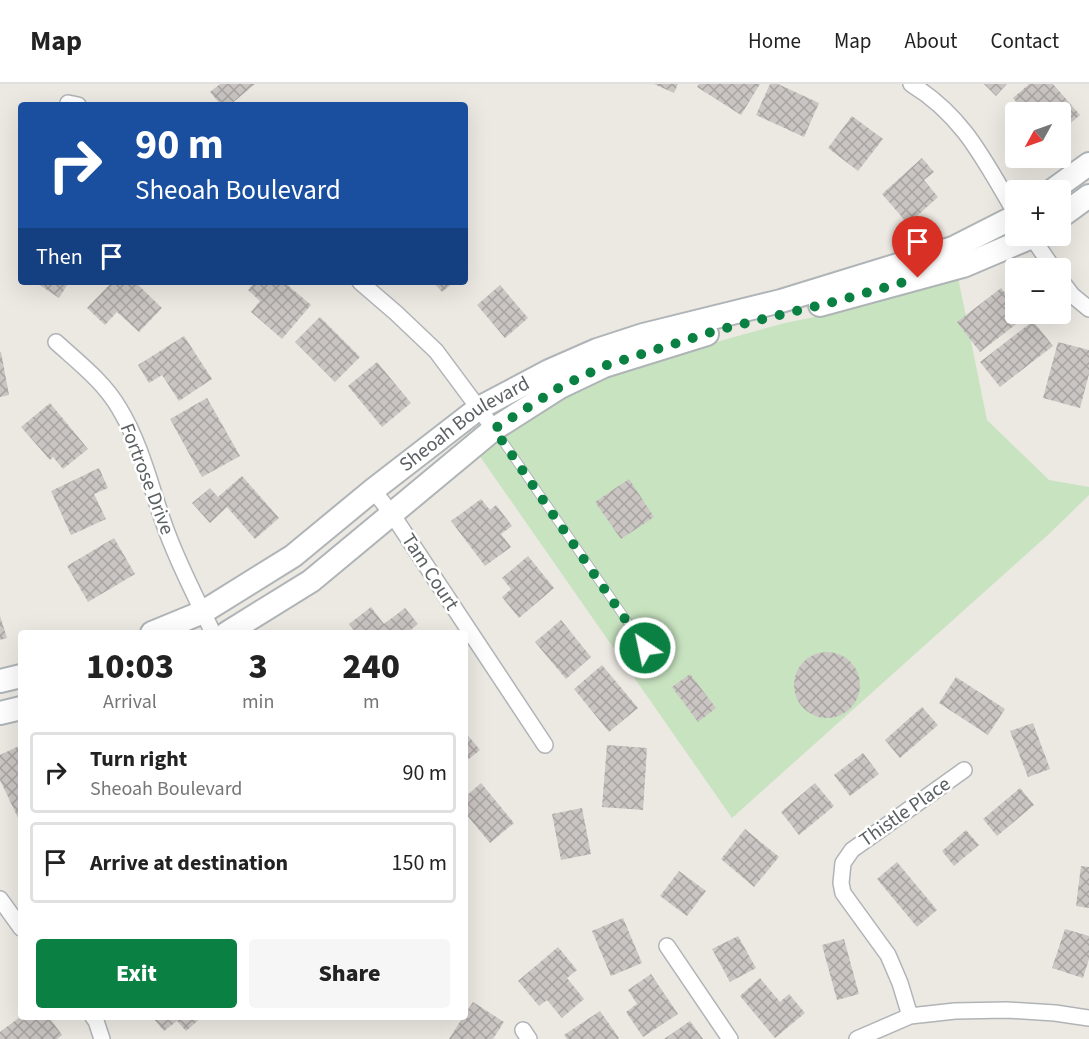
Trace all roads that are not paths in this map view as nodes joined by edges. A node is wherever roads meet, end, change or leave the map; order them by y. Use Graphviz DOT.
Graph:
graph roads {
  1 [pos="911,84"];
  2 [pos="1089,164"];
  3 [pos="1067,180"];
  4 [pos="1005,196"];
  5 [pos="1089,196"];
  6 [pos="1071,209"];
  7 [pos="1005,221"];
  8 [pos="1009,246"];
  9 [pos="363,285"];
  10 [pos="1071,294"];
  11 [pos="820,297"];
  12 [pos="1089,309"];
  13 [pos="56,342"];
  14 [pos="579,368"];
  15 [pos="479,408"];
  16 [pos="494,429"];
  17 [pos="373,490"];
  18 [pos="392,514"];
  19 [pos="203,612"];
  20 [pos="159,630"];
  21 [pos="212,630"];
  22 [pos="232,630"];
  23 [pos="645,648"];
  24 [pos="18,677"];
  25 [pos="0,681"];
  26 [pos="18,709"];
  27 [pos="0,713"];
  28 [pos="545,745"];
  29 [pos="964,770"];
  30 [pos="0,899"];
  31 [pos="18,924"];
  32 [pos="667,946"];
  33 [pos="910,1016"];
  34 [pos="1089,1018"];
  35 [pos="95,1020"];
  36 [pos="102,1039"];
  37 [pos="730,1039"];
  38 [pos="857,1039"];
  1 -- 4 [label="street"];
  2 -- 3 [label="street"];
  5 -- 6 [label="street"];
  7 -- 11 [label="street, Sheoah Boulevard"];
  8 -- 11 [label="street, Sheoah Boulevard"];
  9 -- 15 [label="street"];
  10 -- 12 [label="street"];
  11 -- 14 [label="street, Sheoah Boulevard"];
  13 -- 19 [label="street, Fortrose Drive"];
  14 -- 15 [label="street, Sheoah Boulevard"];
  14 -- 16 [label="street, Sheoah Boulevard"];
  15 -- 16 [label="street"];
  15 -- 17 [label="street, Sheoah Boulevard"];
  16 -- 18 [label="street, Sheoah Boulevard"];
  16 -- 23 [label="lane"];
  17 -- 18 [label="street, Tam Court"];
  17 -- 19 [label="street, Sheoah Boulevard"];
  18 -- 22 [label="street, Sheoah Boulevard"];
  18 -- 28 [label="street, Tam Court"];
  19 -- 20 [label="street, Sheoah Boulevard"];
  19 -- 21 [label="street, Fortrose Drive"];
  24 -- 25 [label="street"];
  26 -- 27 [label="street"];
  29 -- 33 [label="street, Thistle Place"];
  30 -- 31 [label="street"];
  32 -- 37 [label="street"];
  33 -- 34 [label="street"];
  33 -- 38 [label="street"];
  35 -- 36 [label="street"];
}
